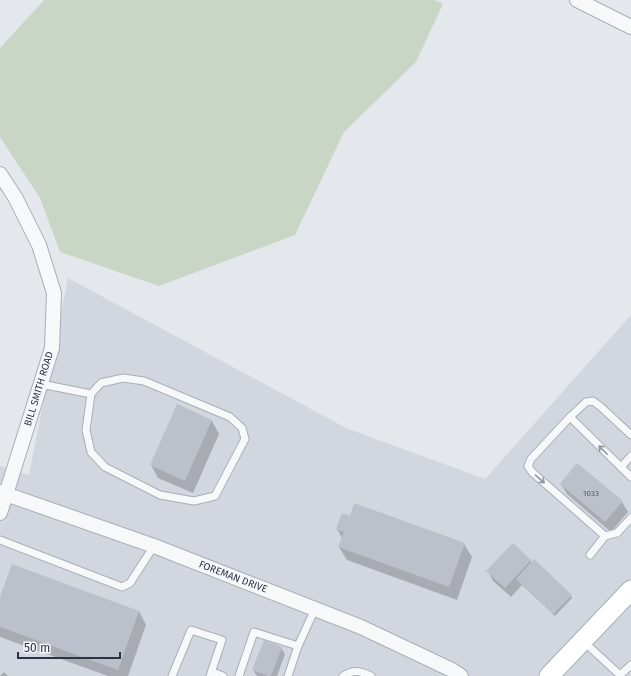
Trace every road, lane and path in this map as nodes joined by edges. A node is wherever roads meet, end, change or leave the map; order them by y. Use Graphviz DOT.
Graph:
graph roads {
  1 [pos="577,0"];
  2 [pos="631,27"];
  3 [pos="0,174"];
  4 [pos="41,384"];
  5 [pos="91,394"];
  6 [pos="570,417"];
  7 [pos="631,435"];
  8 [pos="631,456"];
  9 [pos="621,467"];
  10 [pos="631,477"];
  11 [pos="3,493"];
  12 [pos="0,513"];
  13 [pos="631,518"];
  14 [pos="605,536"];
  15 [pos="0,540"];
  16 [pos="154,546"];
  17 [pos="590,555"];
  18 [pos="630,594"];
  19 [pos="315,609"];
  20 [pos="578,645"];
  21 [pos="298,646"];
  22 [pos="631,665"];
  23 [pos="211,674"];
  24 [pos="620,675"];
  25 [pos="172,676"];
  26 [pos="223,676"];
  27 [pos="238,676"];
  28 [pos="288,676"];
  29 [pos="343,676"];
  30 [pos="371,676"];
  31 [pos="461,676"];
  32 [pos="549,676"];
  33 [pos="570,676"];
  1 -- 2 [label="street"];
  3 -- 4 [label="street, BILL SMITH ROAD"];
  4 -- 5 [label="lane"];
  4 -- 11 [label="street, BILL SMITH ROAD"];
  5 -- 5 [label="lane"];
  6 -- 7 [label="lane"];
  9 -- 6 [label="lane, one-way"];
  6 -- 14 [label="lane, one-way"];
  8 -- 9 [label="lane"];
  9 -- 10 [label="lane"];
  11 -- 12 [label="street, BILL SMITH ROAD"];
  11 -- 16 [label="street, FOREMAN DRIVE"];
  13 -- 14 [label="lane"];
  14 -- 17 [label="lane"];
  15 -- 16 [label="lane"];
  16 -- 19 [label="street, FOREMAN DRIVE"];
  18 -- 20 [label="main road"];
  19 -- 21 [label="lane"];
  19 -- 31 [label="street, FOREMAN DRIVE"];
  20 -- 24 [label="lane"];
  20 -- 32 [label="main road"];
  20 -- 33 [label="main road"];
  21 -- 27 [label="lane"];
  21 -- 28 [label="lane"];
  22 -- 24 [label="lane"];
  23 -- 25 [label="lane"];
  23 -- 26 [label="lane"];
  29 -- 30 [label="lane"];
}
